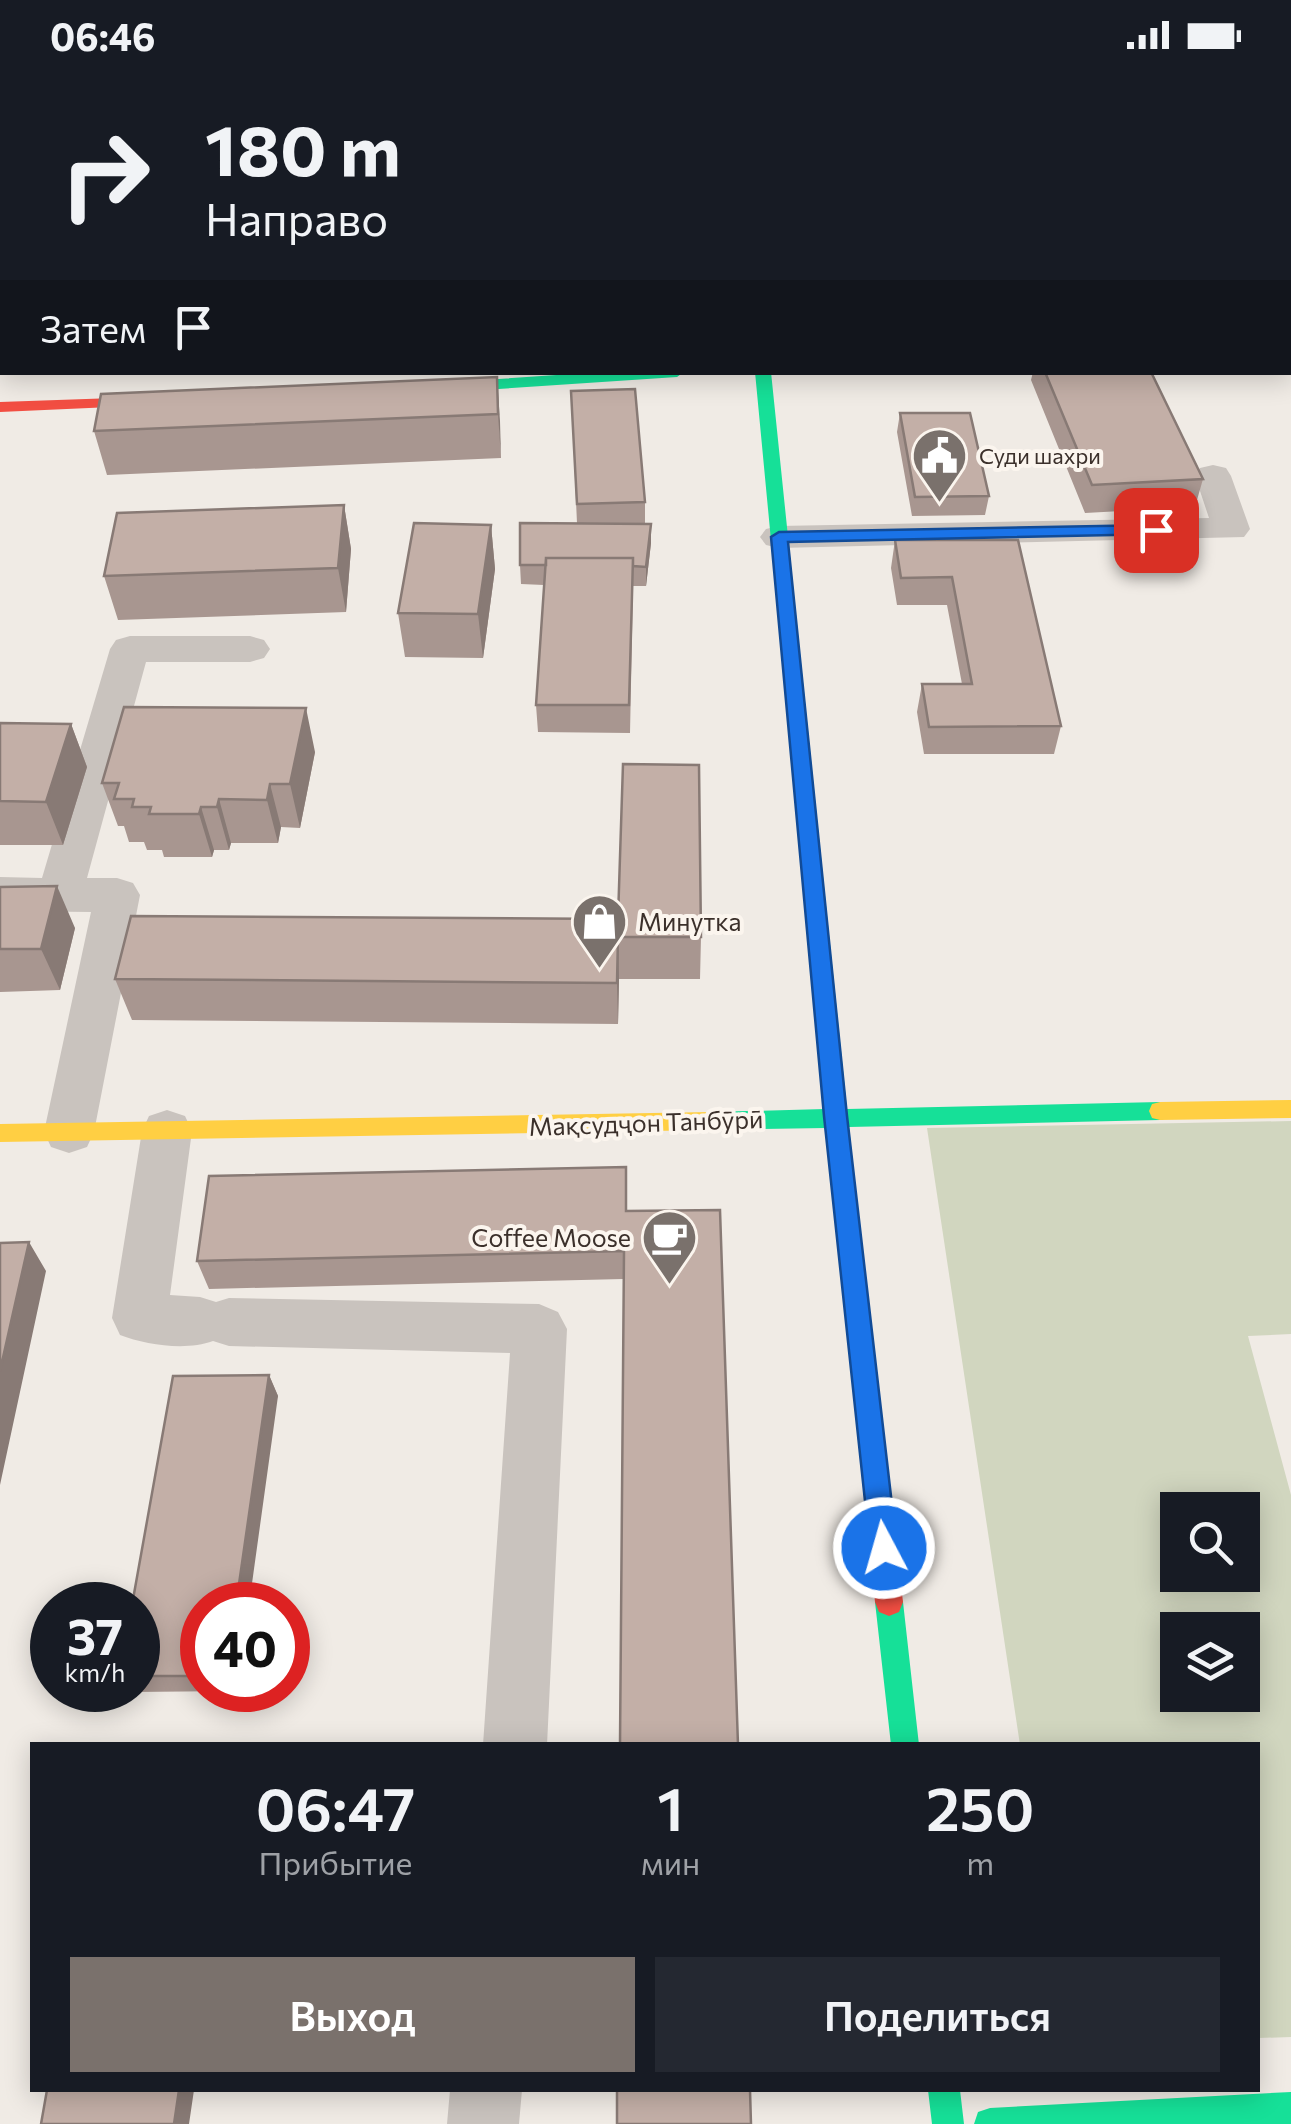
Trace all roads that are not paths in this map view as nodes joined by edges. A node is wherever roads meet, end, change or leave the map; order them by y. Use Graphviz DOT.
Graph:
graph roads {
  1 [pos="632,375"];
  2 [pos="763,375"];
  3 [pos="400,391"];
  4 [pos="188,401"];
  5 [pos="0,407"];
  6 [pos="1213,476"];
  7 [pos="779,537"];
  8 [pos="250,650"];
  9 [pos="0,894"];
  10 [pos="60,894"];
  11 [pos="1291,1108"];
  12 [pos="836,1116"];
  13 [pos="167,1131"];
  14 [pos="0,1132"];
  15 [pos="69,1132"];
  16 [pos="515,1742"];
  17 [pos="905,1742"];
  18 [pos="486,2092"];
  19 [pos="944,2092"];
  20 [pos="1291,2108"];
  21 [pos="483,2124"];
  22 [pos="948,2124"];
  23 [pos="990,2124"];
  1 -- 3 [label="street"];
  2 -- 7 [label="street"];
  4 -- 5 [label="street"];
  6 -- 7 [label="street"];
  7 -- 12 [label="street"];
  8 -- 10 [label="street"];
  9 -- 10 [label="street"];
  10 -- 15 [label="street"];
  11 -- 12 [label="street, Мақсудҷон Танбӯрӣ"];
  12 -- 13 [label="street, Мақсудҷон Танбӯрӣ"];
  12 -- 17 [label="street"];
  13 -- 15 [label="street, Мақсудҷон Танбӯрӣ"];
  13 -- 16 [label="street"];
  14 -- 15 [label="street, Мақсудҷон Танбӯрӣ"];
  18 -- 21 [label="street"];
  19 -- 22 [label="street"];
  20 -- 23 [label="street"];
}
